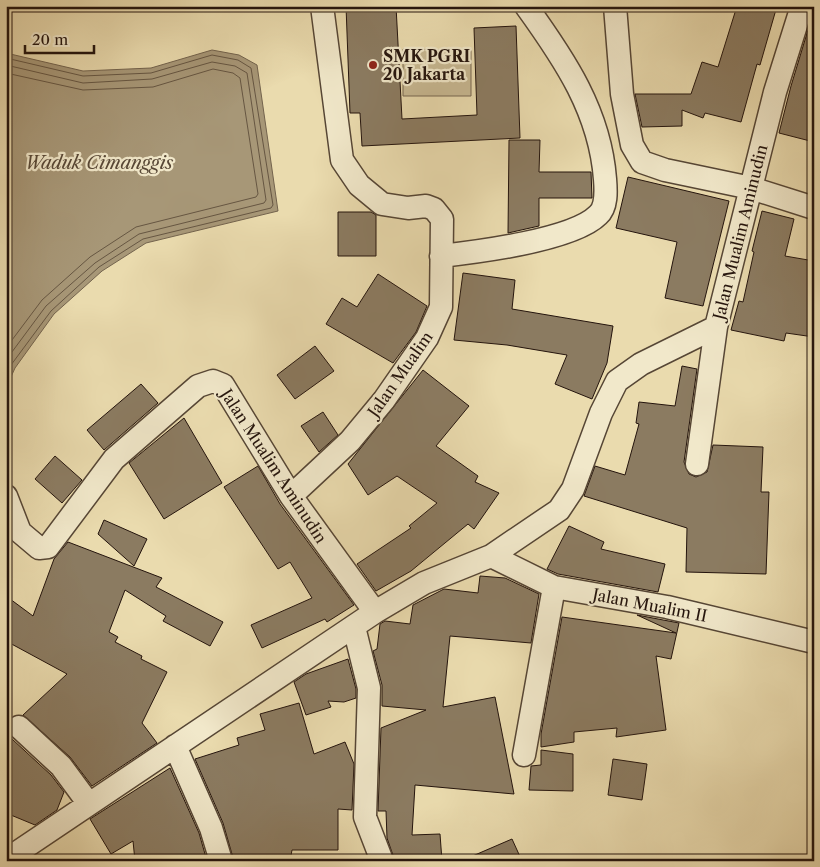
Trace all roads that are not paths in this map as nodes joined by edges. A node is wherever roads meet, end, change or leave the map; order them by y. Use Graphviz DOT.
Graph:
graph roads {
  1 [pos="322,6"];
  2 [pos="526,6"];
  3 [pos="615,6"];
  4 [pos="802,6"];
  5 [pos="751,188"];
  6 [pos="814,208"];
  7 [pos="442,269"];
  8 [pos="716,327"];
  9 [pos="697,464"];
  10 [pos="6,496"];
  11 [pos="292,496"];
  12 [pos="491,556"];
  13 [pos="554,587"];
  14 [pos="375,612"];
  15 [pos="354,627"];
  16 [pos="814,642"];
  17 [pos="19,727"];
  18 [pos="175,746"];
  19 [pos="524,755"];
  20 [pos="89,804"];
  21 [pos="6,860"];
  22 [pos="221,861"];
  23 [pos="382,861"];
  1 -- 7 [label="street, Jalan Mualim"];
  2 -- 7 [label="street"];
  3 -- 5 [label="street"];
  4 -- 5 [label="street, Jalan Mualim Aminudin"];
  5 -- 6 [label="street"];
  5 -- 8 [label="street, Jalan Mualim Aminudin"];
  7 -- 11 [label="street, Jalan Mualim"];
  8 -- 9 [label="street"];
  8 -- 12 [label="street, Jalan Mualim Aminudin"];
  10 -- 11 [label="street, Jalan Mualim Aminudin"];
  11 -- 14 [label="street, Jalan Mualim Aminudin"];
  12 -- 13 [label="street, Jalan Mualim II"];
  12 -- 14 [label="street, Jalan Mualim Aminudin"];
  13 -- 16 [label="street, Jalan Mualim II"];
  13 -- 19 [label="street"];
  14 -- 15 [label="street, Jalan Mualim Aminudin"];
  15 -- 18 [label="street, Jalan Mualim Aminudin"];
  15 -- 23 [label="street"];
  17 -- 20 [label="street"];
  18 -- 20 [label="street, Jalan Mualim Aminudin"];
  18 -- 22 [label="street"];
  20 -- 21 [label="street, Jalan Mualim Aminudin"];
}
